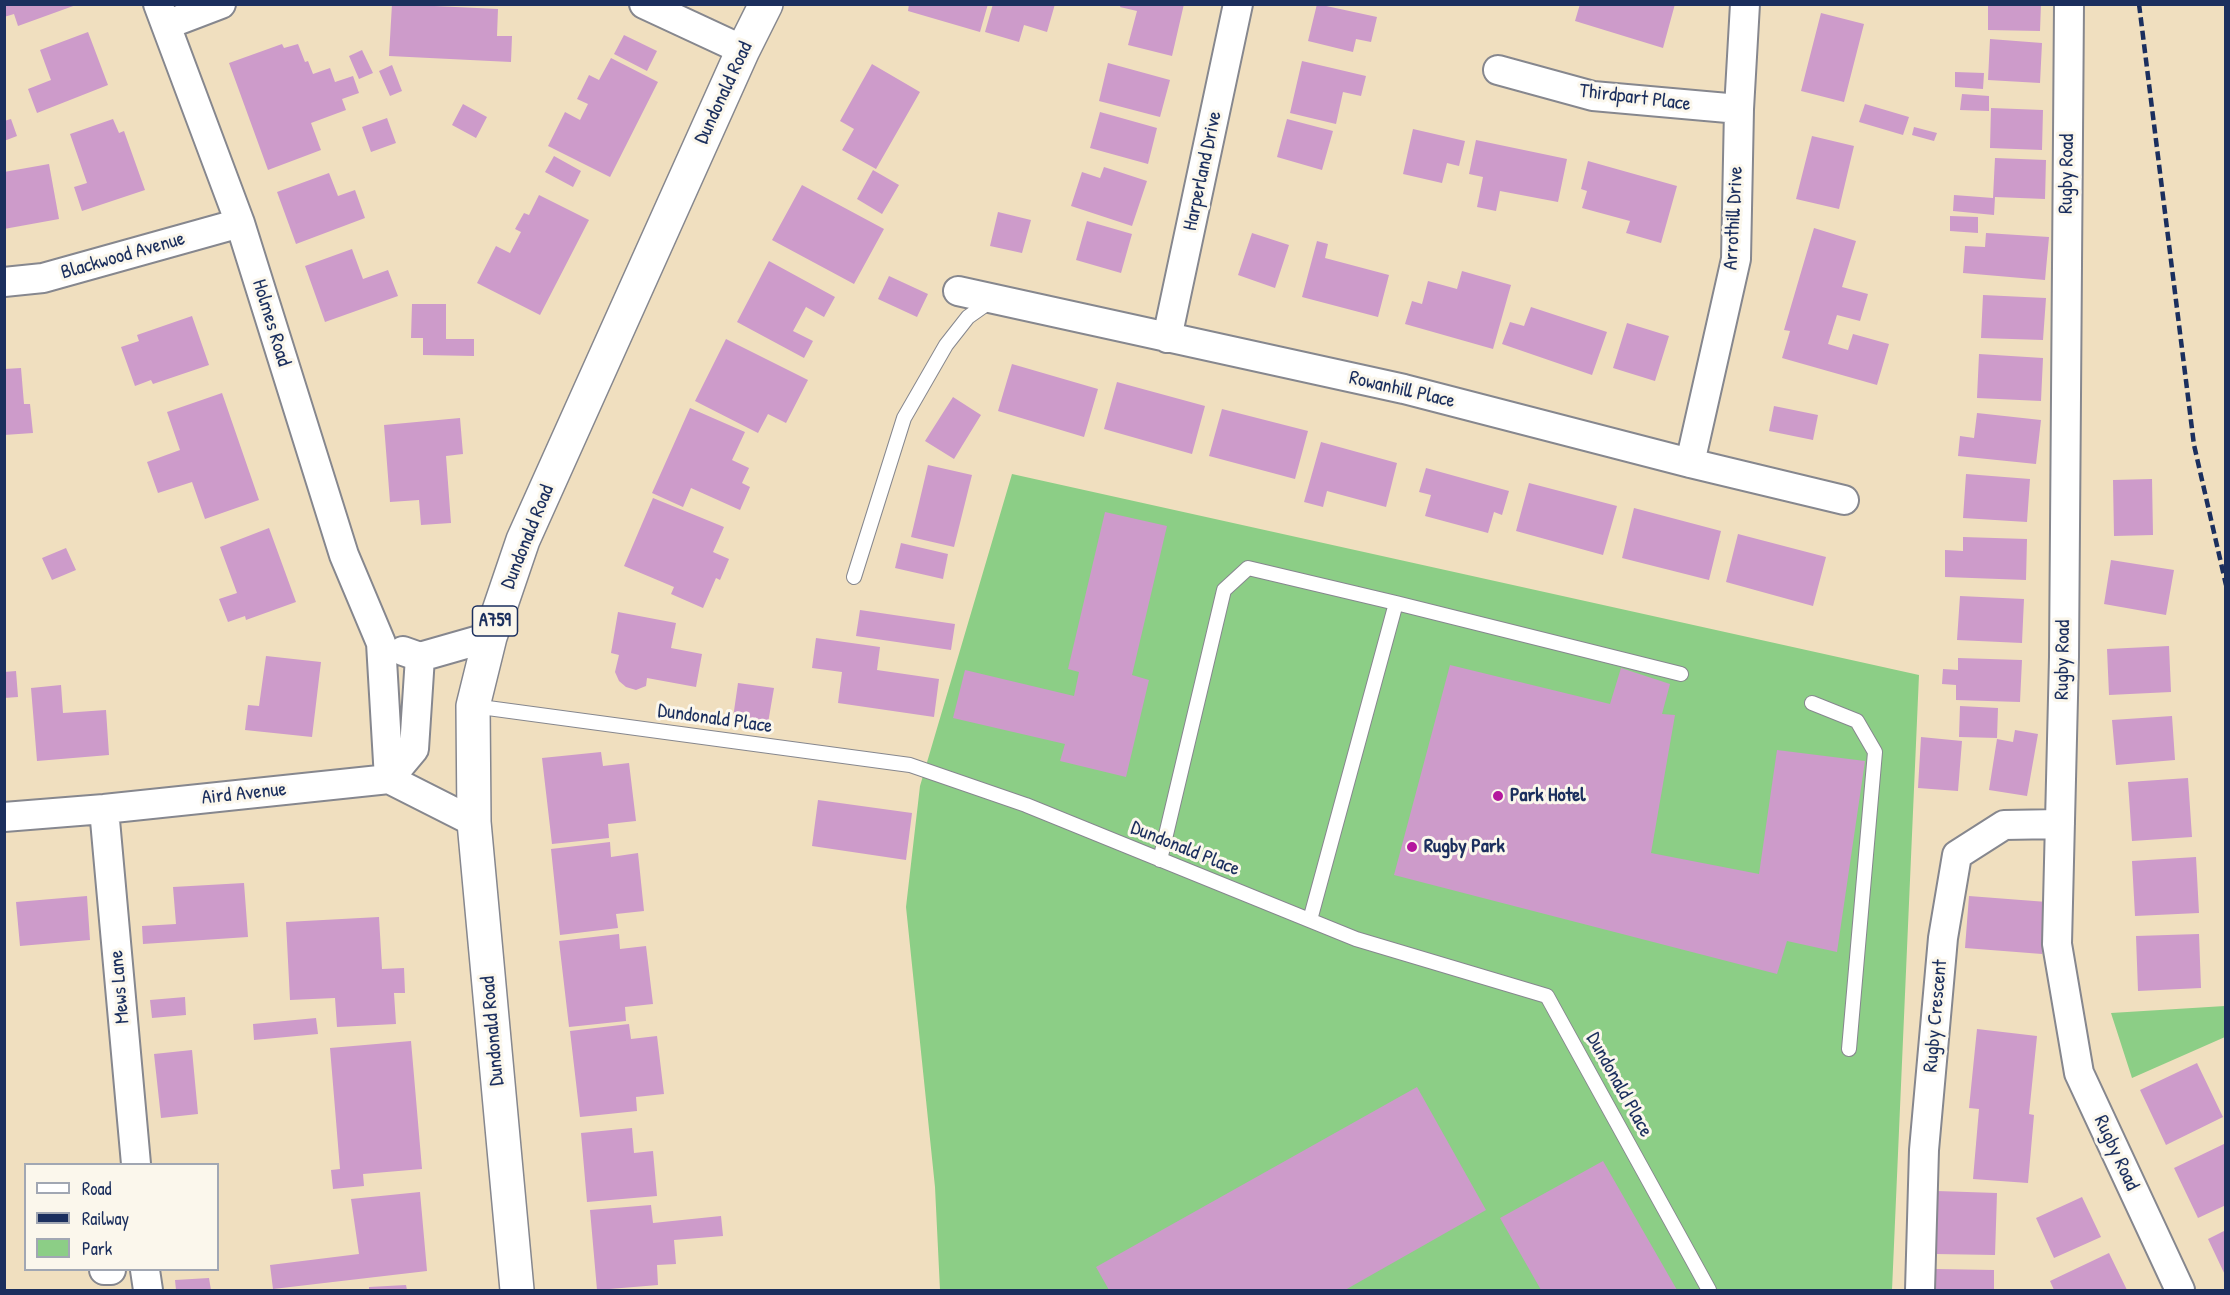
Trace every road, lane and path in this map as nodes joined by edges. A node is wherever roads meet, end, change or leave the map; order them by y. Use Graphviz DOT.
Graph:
graph roads {
  1 [pos="221,4"];
  2 [pos="644,4"];
  3 [pos="766,4"];
  4 [pos="1238,4"];
  5 [pos="1745,4"];
  6 [pos="2068,4"];
  7 [pos="162,15"];
  8 [pos="743,50"];
  9 [pos="1498,69"];
  10 [pos="1739,109"];
  11 [pos="240,223"];
  12 [pos="4,282"];
  13 [pos="958,291"];
  14 [pos="994,299"];
  15 [pos="1167,338"];
  16 [pos="1690,463"];
  17 [pos="1844,500"];
  18 [pos="854,577"];
  19 [pos="1396,603"];
  20 [pos="490,637"];
  21 [pos="381,643"];
  22 [pos="420,657"];
  23 [pos="1681,674"];
  24 [pos="1812,703"];
  25 [pos="473,706"];
  26 [pos="389,779"];
  27 [pos="104,809"];
  28 [pos="4,817"];
  29 [pos="474,822"];
  30 [pos="2060,824"];
  31 [pos="1160,860"];
  32 [pos="1310,920"];
  33 [pos="1849,1049"];
  34 [pos="136,1163"];
  35 [pos="145,1271"];
  36 [pos="148,1290"];
  37 [pos="517,1290"];
  38 [pos="1709,1290"];
  39 [pos="1920,1290"];
  40 [pos="2180,1290"];
  1 -- 7 [label="street"];
  2 -- 8 [label="street"];
  3 -- 8 [label="main road, Dundonald Road / A759"];
  4 -- 15 [label="street, Harperland Drive"];
  5 -- 10 [label="street, Arrothill Drive"];
  6 -- 30 [label="street, Rugby Road"];
  7 -- 11 [label="street, Holmes Road"];
  8 -- 20 [label="main road, Dundonald Road / A759"];
  9 -- 10 [label="street, Thirdpart Place"];
  10 -- 16 [label="street, Arrothill Drive"];
  11 -- 12 [label="street, Blackwood Avenue"];
  11 -- 21 [label="street, Holmes Road"];
  13 -- 14 [label="street, Rowanhill Place"];
  14 -- 15 [label="street, Rowanhill Place"];
  14 -- 18 [label="lane"];
  15 -- 16 [label="street, Rowanhill Place"];
  16 -- 17 [label="street, Rowanhill Place"];
  19 -- 23 [label="lane"];
  19 -- 31 [label="lane"];
  19 -- 32 [label="lane"];
  20 -- 22 [label="street"];
  20 -- 25 [label="main road, Dundonald Road / A759"];
  21 -- 22 [label="street"];
  21 -- 26 [label="street, Holmes Road"];
  22 -- 26 [label="street"];
  24 -- 33 [label="lane"];
  25 -- 29 [label="main road, Dundonald Road / A759"];
  25 -- 31 [label="lane, Dundonald Place"];
  26 -- 27 [label="street, Aird Avenue"];
  26 -- 29 [label="street"];
  27 -- 28 [label="street, Aird Avenue"];
  27 -- 34 [label="street, Mews Lane"];
  29 -- 37 [label="main road, Dundonald Road / A759"];
  30 -- 39 [label="street, Rugby Crescent"];
  30 -- 40 [label="street, Rugby Road"];
  31 -- 32 [label="lane, Dundonald Place"];
  32 -- 38 [label="lane, Dundonald Place"];
  35 -- 36 [label="street"];
}
